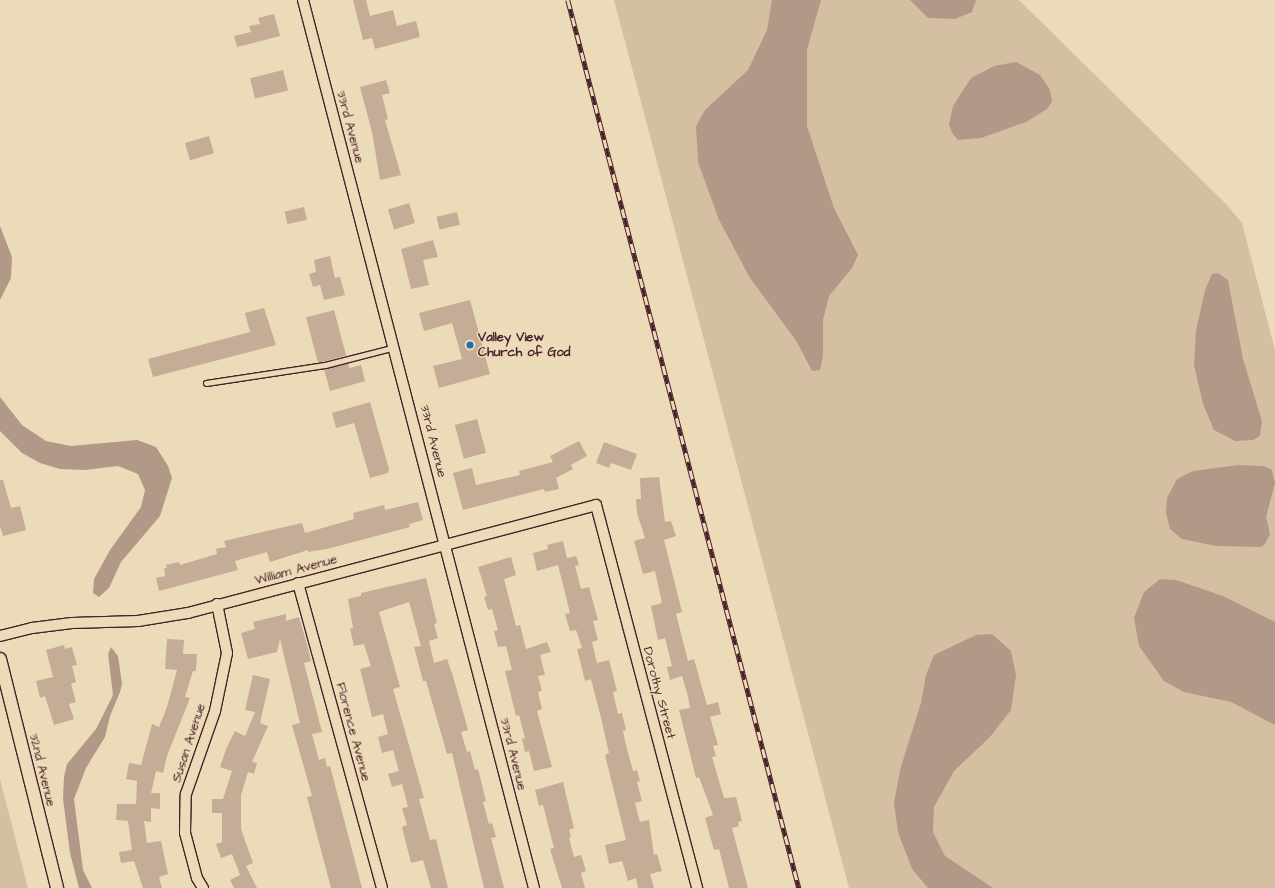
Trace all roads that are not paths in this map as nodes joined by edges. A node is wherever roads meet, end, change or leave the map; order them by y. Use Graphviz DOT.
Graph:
graph roads {
  1 [pos="303,0"];
  2 [pos="395,347"];
  3 [pos="206,383"];
  4 [pos="596,505"];
  5 [pos="445,543"];
  6 [pos="298,582"];
  7 [pos="217,604"];
  8 [pos="0,636"];
  9 [pos="0,659"];
  10 [pos="57,888"];
  11 [pos="203,888"];
  12 [pos="382,888"];
  13 [pos="534,888"];
  14 [pos="697,888"];
  1 -- 2 [label="street, 33rd Avenue"];
  2 -- 3 [label="lane"];
  2 -- 5 [label="street, 33rd Avenue"];
  4 -- 5 [label="street, William Avenue"];
  4 -- 14 [label="street, Dorothy Street"];
  5 -- 6 [label="street, William Avenue"];
  5 -- 13 [label="street, 33rd Avenue"];
  6 -- 7 [label="street, William Avenue"];
  6 -- 12 [label="street, Florence Avenue"];
  7 -- 8 [label="street, William Avenue"];
  7 -- 11 [label="street, Susan Avenue"];
  9 -- 10 [label="street, 32nd Avenue"];
}
